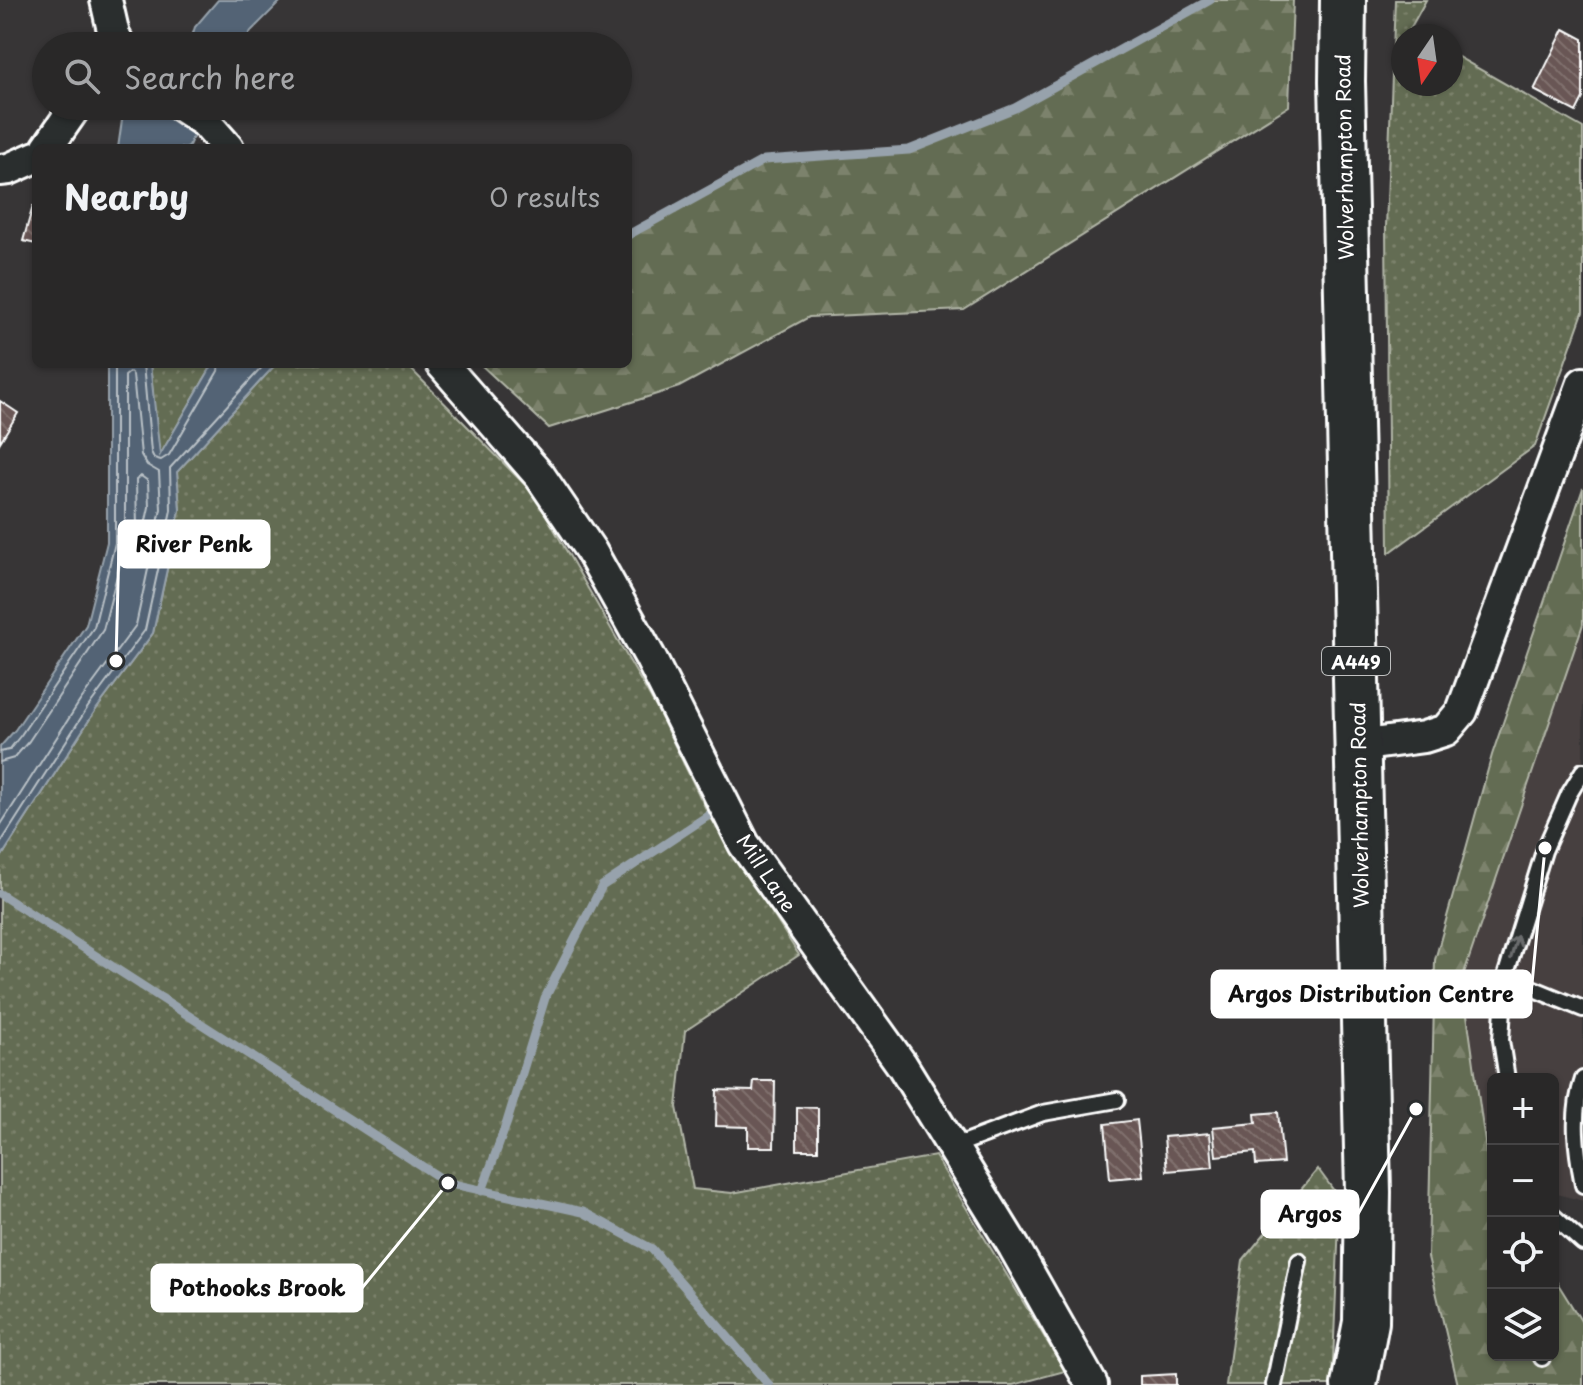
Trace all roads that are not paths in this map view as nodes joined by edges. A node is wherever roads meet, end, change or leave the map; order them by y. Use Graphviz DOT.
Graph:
graph roads {
  1 [pos="106,0"];
  2 [pos="1343,0"];
  3 [pos="113,32"];
  4 [pos="66,120"];
  5 [pos="199,120"];
  6 [pos="50,144"];
  7 [pos="224,144"];
  8 [pos="32,159"];
  9 [pos="0,170"];
  10 [pos="446,368"];
  11 [pos="1583,383"];
  12 [pos="1358,746"];
  13 [pos="1583,771"];
  14 [pos="1505,977"];
  15 [pos="1583,1009"];
  16 [pos="1506,1073"];
  17 [pos="1583,1079"];
  18 [pos="1117,1100"];
  19 [pos="952,1147"];
  20 [pos="1583,1185"];
  21 [pos="1554,1217"];
  22 [pos="1583,1243"];
  23 [pos="1299,1261"];
  24 [pos="1366,1322"];
  25 [pos="1087,1383"];
  26 [pos="1274,1385"];
  27 [pos="1354,1385"];
  28 [pos="1384,1385"];
  1 -- 3 [label="street"];
  2 -- 12 [label="highway, Wolverhampton Road / A449"];
  4 -- 6 [label="street"];
  5 -- 7 [label="street"];
  8 -- 9 [label="street"];
  10 -- 19 [label="street, Mill Lane"];
  11 -- 12 [label="street"];
  12 -- 24 [label="highway, Wolverhampton Road / A449"];
  14 -- 13 [label="lane, one-way"];
  14 -- 15 [label="lane"];
  14 -- 16 [label="lane"];
  17 -- 20 [label="lane"];
  18 -- 19 [label="lane"];
  19 -- 25 [label="street, Mill Lane"];
  21 -- 22 [label="lane"];
  23 -- 26 [label="lane"];
  24 -- 27 [label="highway, Wolverhampton Road / A449"];
  24 -- 28 [label="highway, Wolverhampton Road / A449"];
}
